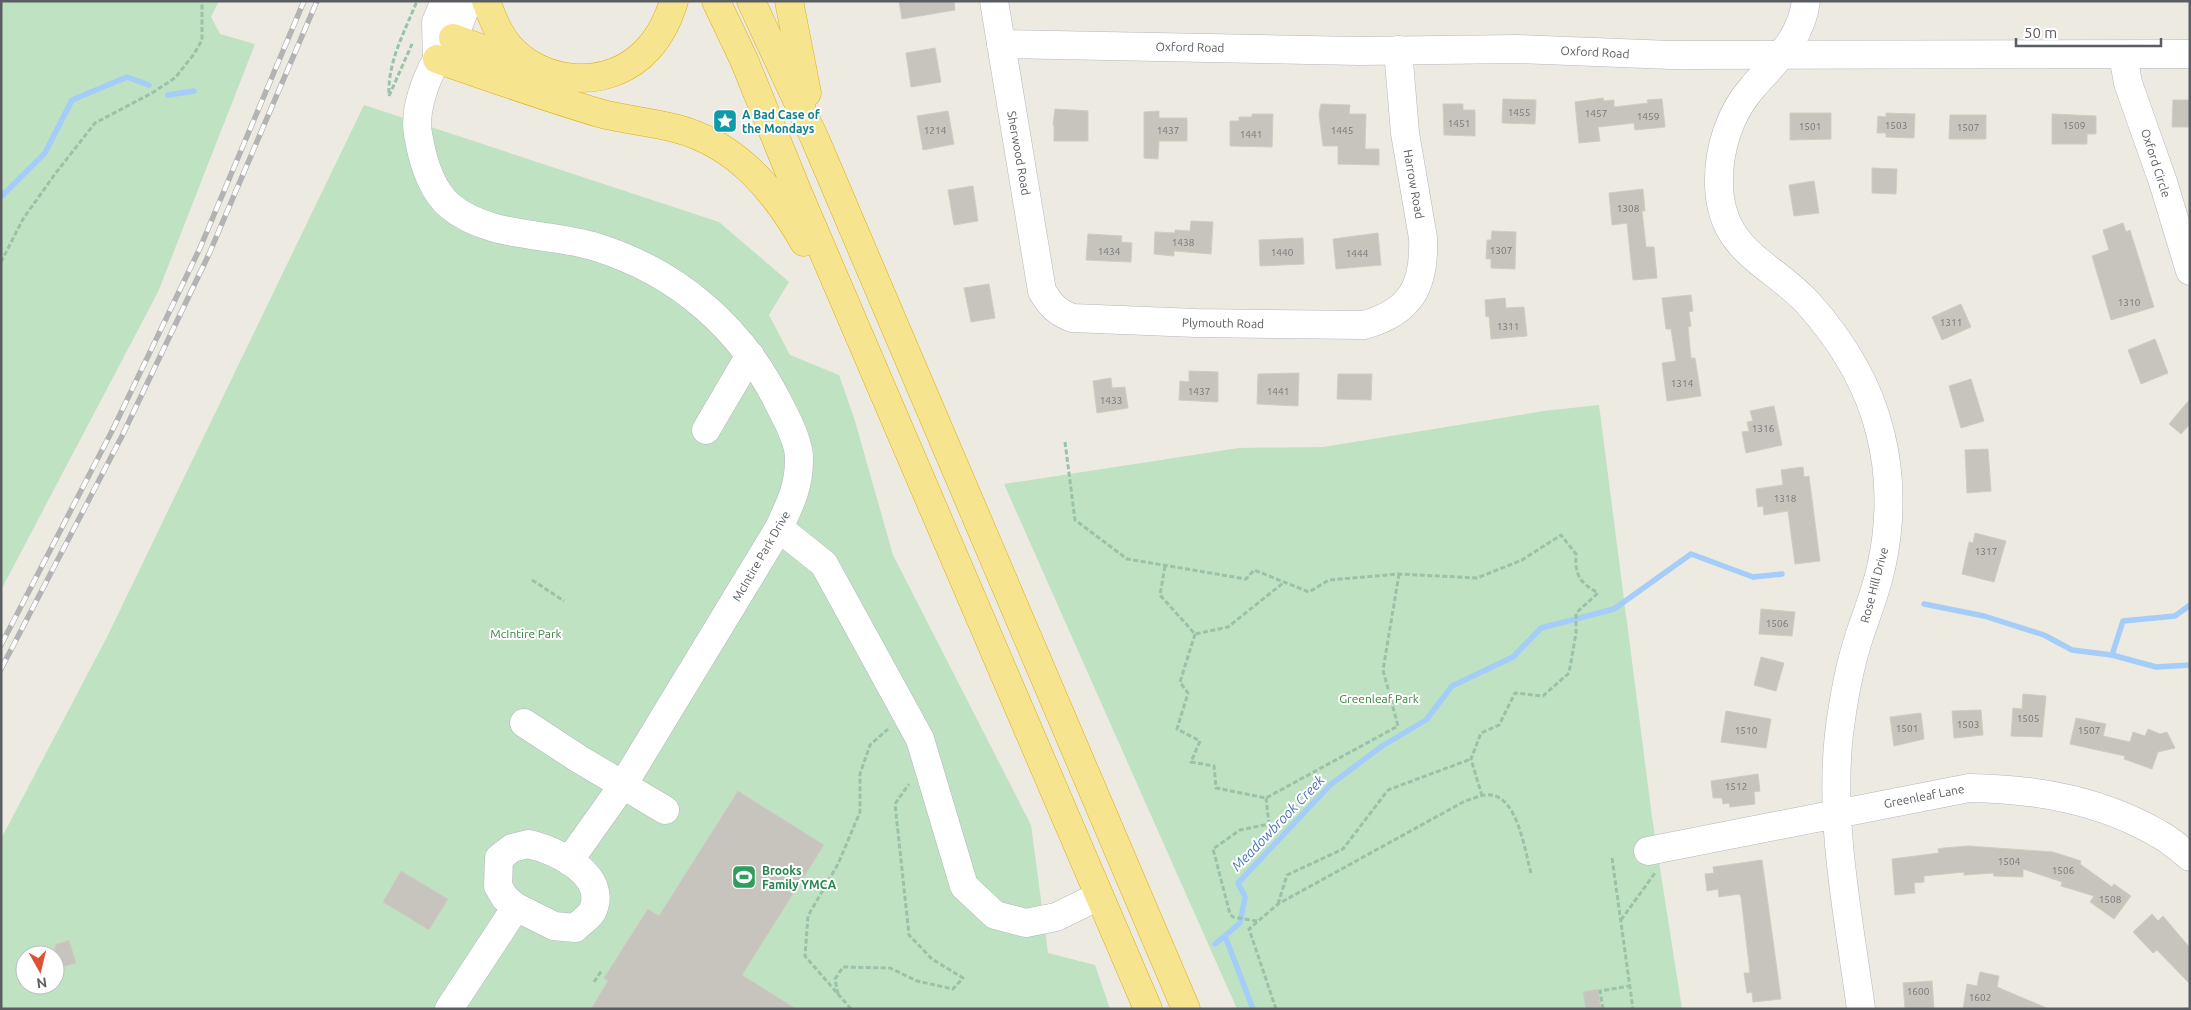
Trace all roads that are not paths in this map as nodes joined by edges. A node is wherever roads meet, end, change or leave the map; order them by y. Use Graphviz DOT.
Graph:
graph roads {
  1 [pos="445,1"];
  2 [pos="468,1"];
  3 [pos="486,1"];
  4 [pos="674,1"];
  5 [pos="716,1"];
  6 [pos="751,1"];
  7 [pos="789,1"];
  8 [pos="994,1"];
  9 [pos="1806,1"];
  10 [pos="453,38"];
  11 [pos="1000,44"];
  12 [pos="1398,50"];
  13 [pos="2123,54"];
  14 [pos="2190,54"];
  15 [pos="1783,55"];
  16 [pos="437,60"];
  17 [pos="542,71"];
  18 [pos="815,139"];
  19 [pos="2190,271"];
  20 [pos="1048,303"];
  21 [pos="1399,310"];
  22 [pos="750,355"];
  23 [pos="877,376"];
  24 [pos="706,430"];
  25 [pos="779,528"];
  26 [pos="524,723"];
  27 [pos="624,785"];
  28 [pos="665,810"];
  29 [pos="1837,813"];
  30 [pos="1648,851"];
  31 [pos="2190,857"];
  32 [pos="569,861"];
  33 [pos="1098,896"];
  34 [pos="516,907"];
  35 [pos="449,1009"];
  36 [pos="1148,1009"];
  37 [pos="1186,1009"];
  38 [pos="1861,1009"];
  1 -- 16 [label="street"];
  2 -- 10 [label="street, McIntire Park Drive"];
  3 -- 17 [label="highway"];
  4 -- 17 [label="highway"];
  5 -- 23 [label="highway"];
  6 -- 18 [label="highway"];
  7 -- 18 [label="highway"];
  8 -- 11 [label="street, Sherwood Road"];
  9 -- 15 [label="street, Rose Hill Drive"];
  10 -- 16 [label="street, McIntire Park Drive"];
  10 -- 17 [label="highway"];
  11 -- 12 [label="street, Oxford Road"];
  11 -- 20 [label="street, Sherwood Road"];
  12 -- 15 [label="street, Oxford Road"];
  12 -- 21 [label="street, Harrow Road"];
  13 -- 14 [label="street, Oxford Road"];
  13 -- 15 [label="street, Oxford Road"];
  13 -- 19 [label="street, Oxford Circle"];
  15 -- 29 [label="street, Rose Hill Drive"];
  16 -- 22 [label="street, McIntire Park Drive"];
  16 -- 23 [label="highway"];
  18 -- 37 [label="highway"];
  20 -- 21 [label="street, Plymouth Road"];
  22 -- 24 [label="street"];
  22 -- 25 [label="street, McIntire Park Drive"];
  23 -- 33 [label="highway"];
  25 -- 27 [label="street, McIntire Park Drive"];
  25 -- 33 [label="street"];
  26 -- 27 [label="street"];
  27 -- 28 [label="street"];
  27 -- 32 [label="street, McIntire Park Drive"];
  29 -- 30 [label="street, Greenleaf Lane"];
  29 -- 31 [label="street, Greenleaf Lane"];
  29 -- 38 [label="street, Rose Hill Drive"];
  32 -- 34 [label="street"];
  32 -- 34 [label="street"];
  33 -- 36 [label="highway"];
  34 -- 35 [label="street"];
}
